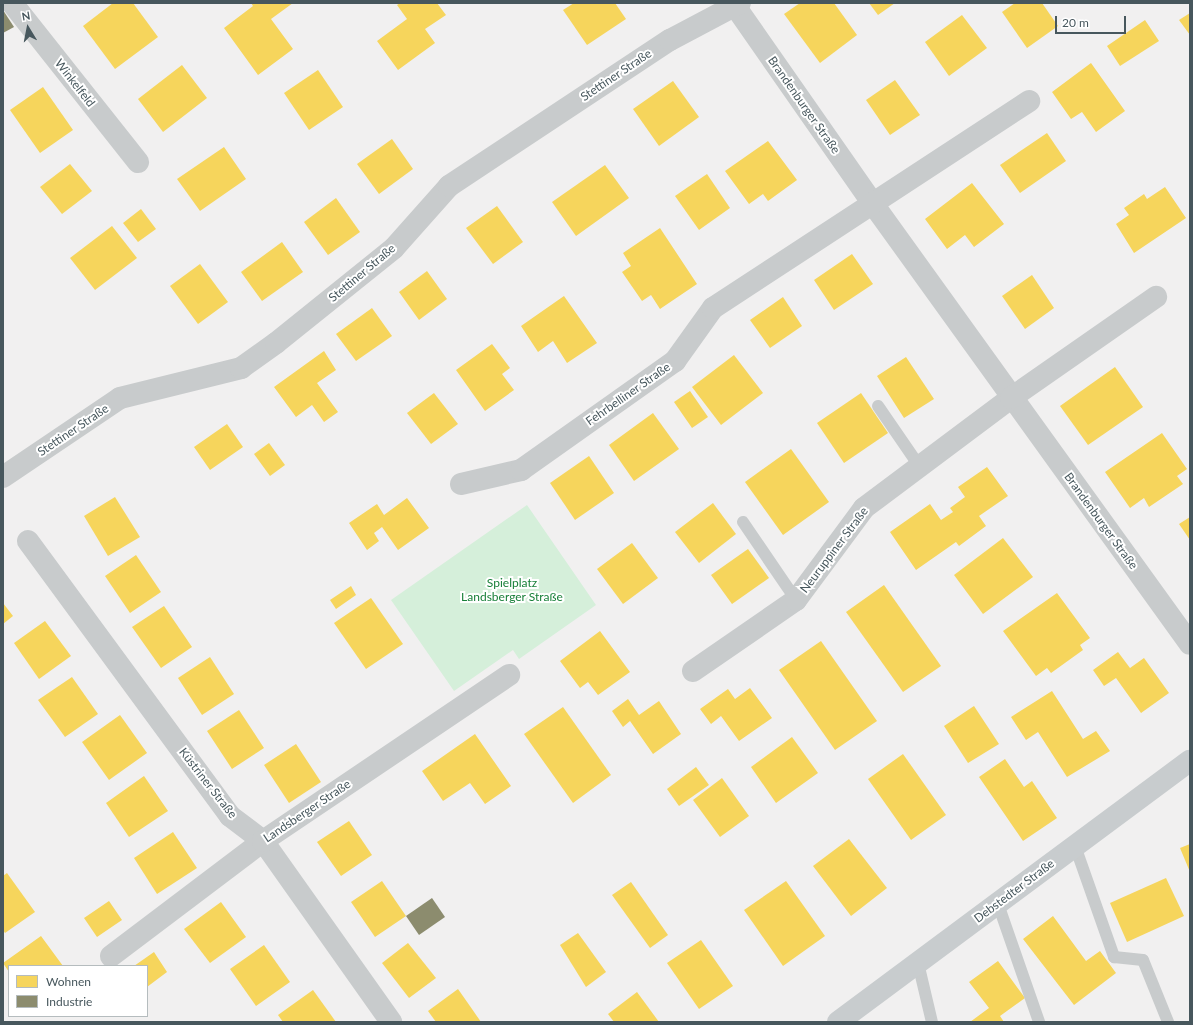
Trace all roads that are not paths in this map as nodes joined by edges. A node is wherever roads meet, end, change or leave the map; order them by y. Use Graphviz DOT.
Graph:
graph roads {
  1 [pos="12,3"];
  2 [pos="738,5"];
  3 [pos="1029,101"];
  4 [pos="138,162"];
  5 [pos="873,204"];
  6 [pos="1156,297"];
  7 [pos="1011,398"];
  8 [pos="878,406"];
  9 [pos="920,466"];
  10 [pos="3,477"];
  11 [pos="461,484"];
  12 [pos="743,522"];
  13 [pos="28,541"];
  14 [pos="796,600"];
  15 [pos="1190,644"];
  16 [pos="693,671"];
  17 [pos="509,675"];
  18 [pos="1190,761"];
  19 [pos="263,841"];
  20 [pos="1075,846"];
  21 [pos="998,904"];
  22 [pos="111,956"];
  23 [pos="918,963"];
  24 [pos="391,1022"];
  25 [pos="838,1022"];
  26 [pos="932,1022"];
  27 [pos="1039,1022"];
  28 [pos="1168,1022"];
  1 -- 4 [label="street, Winkelfeld"];
  2 -- 5 [label="street, Brandenburger Straße"];
  2 -- 10 [label="street, Stettiner Straße"];
  3 -- 5 [label="street"];
  5 -- 7 [label="street, Brandenburger Straße"];
  5 -- 11 [label="street, Fehrbelliner Straße"];
  6 -- 7 [label="street"];
  7 -- 9 [label="street, Neuruppiner Straße"];
  7 -- 15 [label="street, Brandenburger Straße"];
  8 -- 9 [label="lane"];
  9 -- 14 [label="street, Neuruppiner Straße"];
  12 -- 14 [label="lane"];
  13 -- 19 [label="street, Küstriner Straße"];
  14 -- 16 [label="street, Neuruppiner Straße"];
  17 -- 19 [label="street, Landsberger Straße"];
  18 -- 20 [label="main road, Debstedter Straße"];
  19 -- 22 [label="street, Landsberger Straße"];
  19 -- 24 [label="street, Küstriner Straße"];
  20 -- 21 [label="main road, Debstedter Straße"];
  20 -- 28 [label="lane"];
  21 -- 23 [label="main road, Debstedter Straße"];
  21 -- 27 [label="lane"];
  23 -- 25 [label="main road, Debstedter Straße"];
  23 -- 26 [label="lane"];
}
